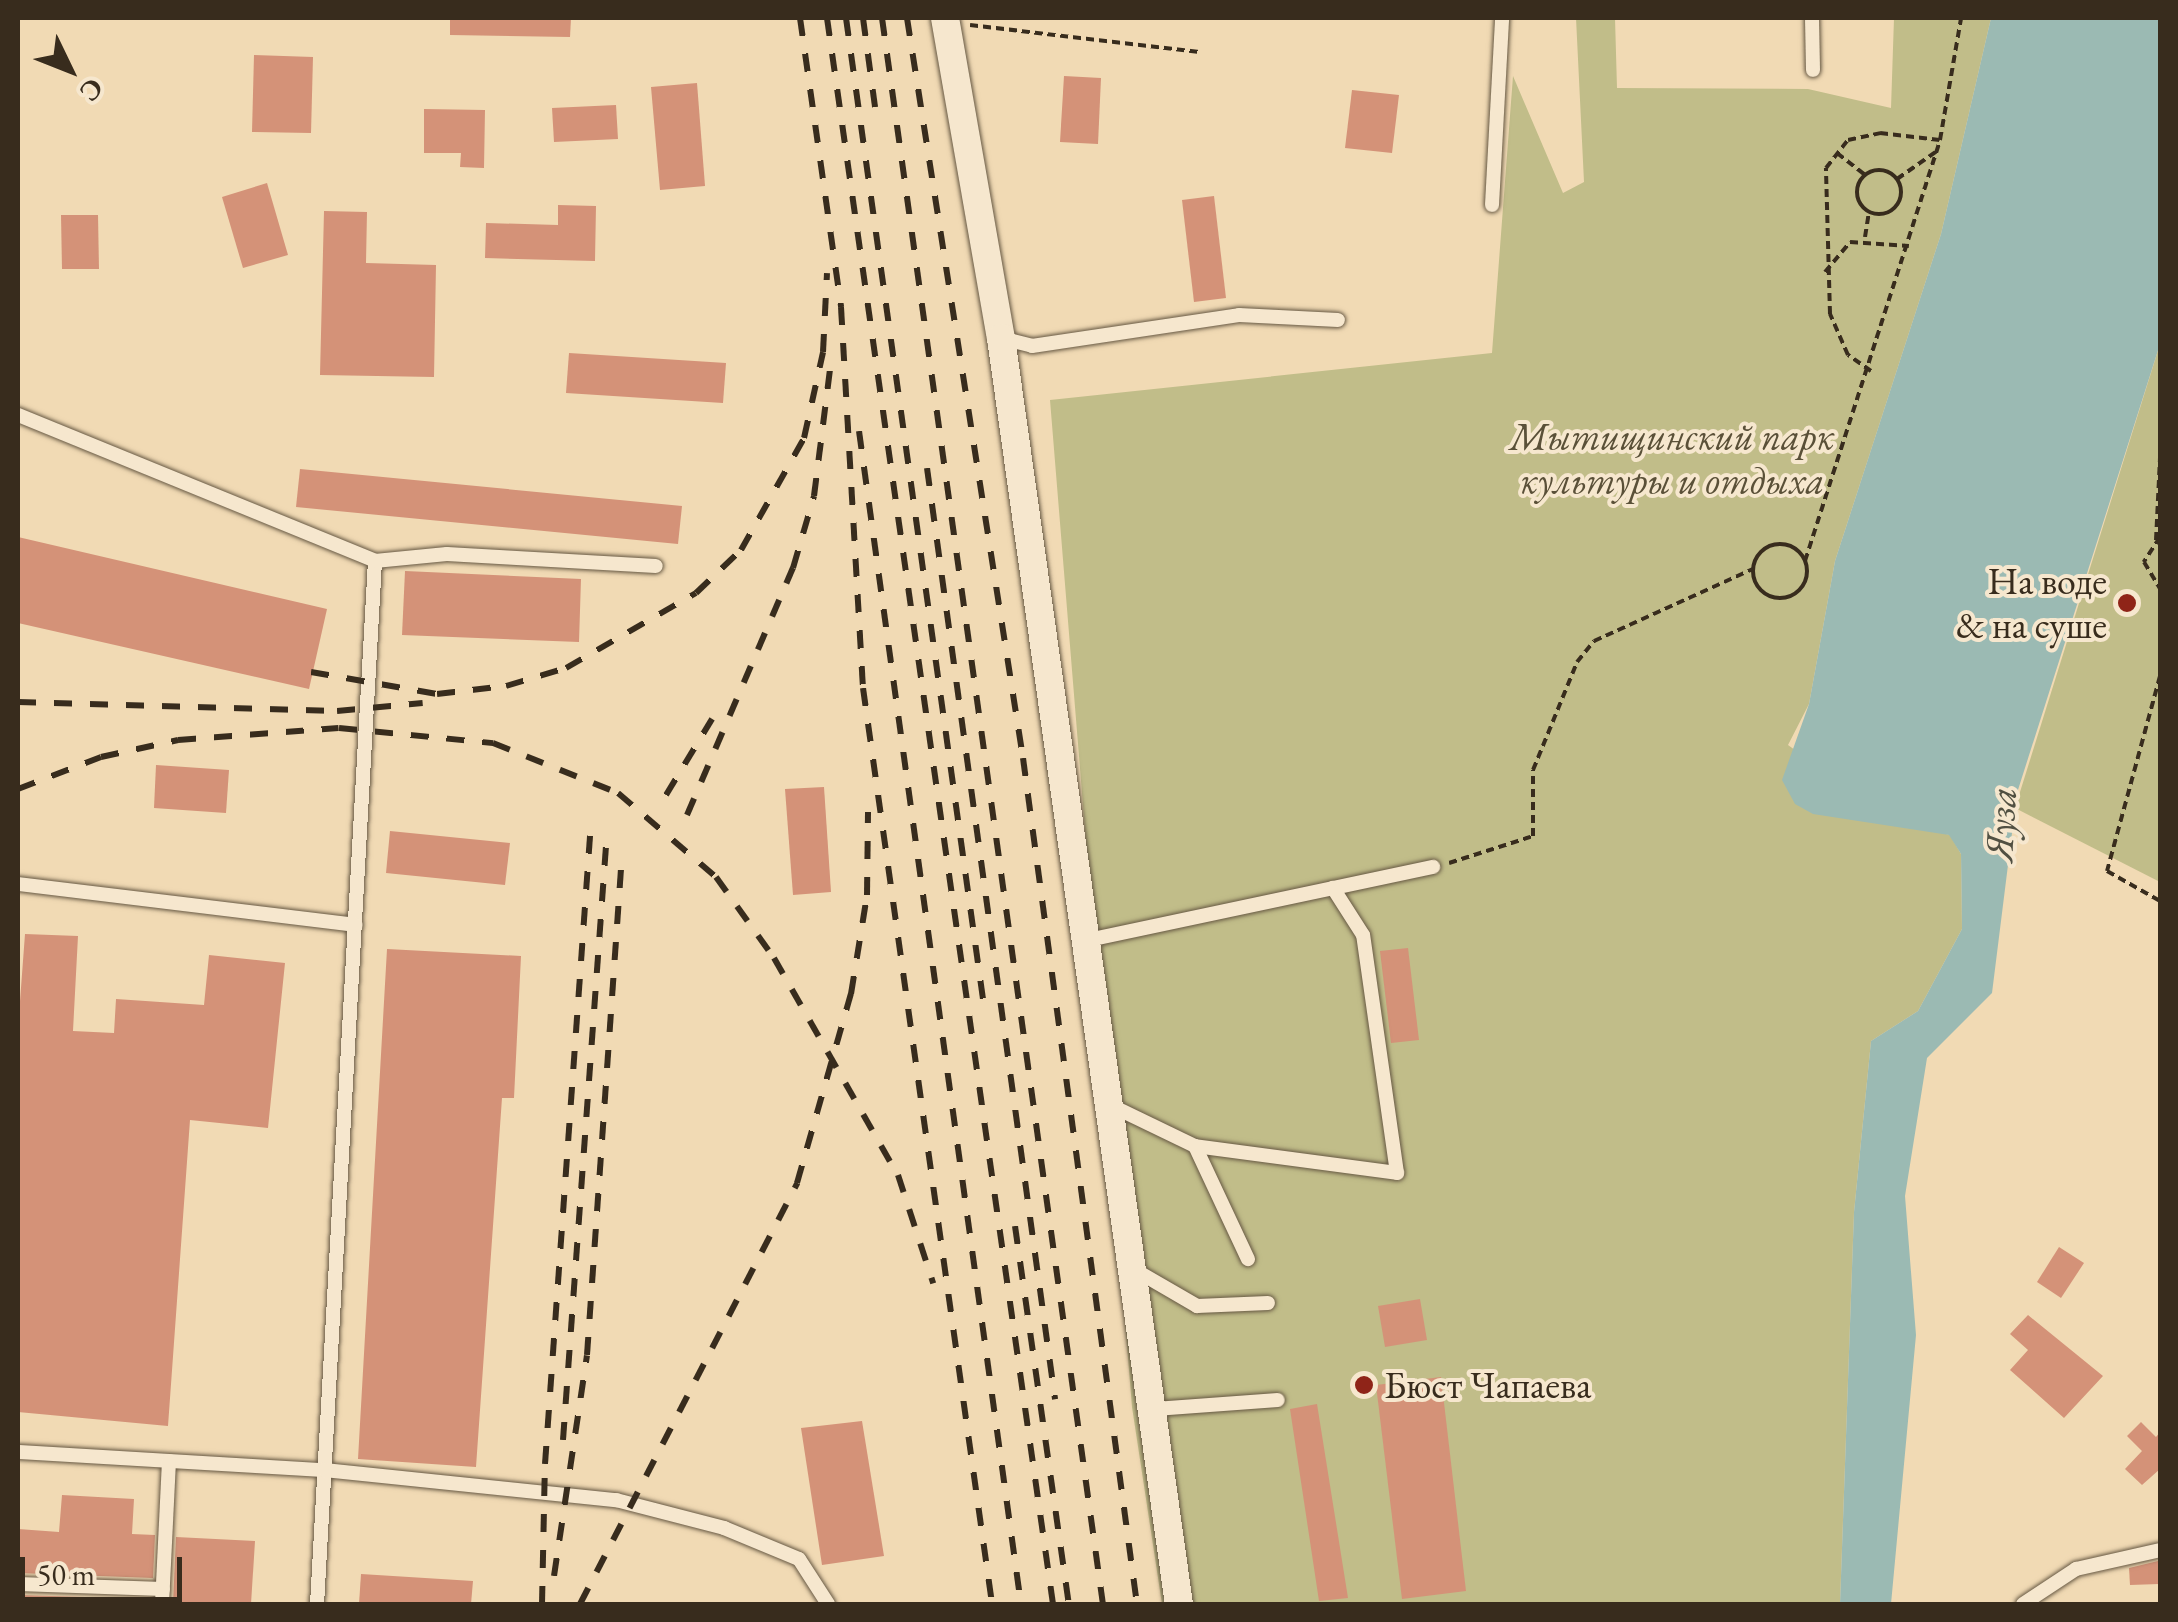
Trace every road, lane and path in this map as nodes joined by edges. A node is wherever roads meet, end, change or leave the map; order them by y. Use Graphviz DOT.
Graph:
graph roads {
  1 [pos="1502,18"];
  2 [pos="1812,18"];
  3 [pos="1961,18"];
  4 [pos="946,20"];
  5 [pos="1199,52"];
  6 [pos="1813,70"];
  7 [pos="1940,140"];
  8 [pos="1836,152"];
  9 [pos="1937,152"];
  10 [pos="1865,175"];
  11 [pos="1897,179"];
  12 [pos="1492,205"];
  13 [pos="1869,212"];
  14 [pos="1865,239"];
  15 [pos="1909,246"];
  16 [pos="1824,275"];
  17 [pos="1338,320"];
  18 [pos="1000,338"];
  19 [pos="1871,372"];
  20 [pos="18,415"];
  21 [pos="2160,457"];
  22 [pos="2158,538"];
  23 [pos="374,561"];
  24 [pos="1806,561"];
  25 [pos="656,566"];
  26 [pos="1753,569"];
  27 [pos="2160,589"];
  28 [pos="2160,676"];
  29 [pos="1433,867"];
  30 [pos="18,884"];
  31 [pos="1333,888"];
  32 [pos="2160,901"];
  33 [pos="356,925"];
  34 [pos="1084,942"];
  35 [pos="1108,1104"];
  36 [pos="1195,1146"];
  37 [pos="1248,1260"];
  38 [pos="1136,1270"];
  39 [pos="1268,1304"];
  40 [pos="1278,1400"];
  41 [pos="1154,1409"];
  42 [pos="18,1452"];
  43 [pos="169,1461"];
  44 [pos="324,1470"];
  45 [pos="2160,1550"];
  46 [pos="18,1584"];
  47 [pos="162,1597"];
  48 [pos="316,1604"];
  49 [pos="828,1604"];
  50 [pos="1179,1604"];
  51 [pos="2022,1604"];
  1 -- 12 [label="lane"];
  2 -- 6 [label="lane"];
  3 -- 7 [label="path"];
  4 -- 5 [label="path"];
  4 -- 18 [label="street"];
  7 -- 8 [label="path"];
  7 -- 9 [label="path"];
  8 -- 10 [label="path"];
  8 -- 16 [label="path"];
  9 -- 11 [label="path"];
  9 -- 15 [label="path"];
  10 -- 11 [label="path"];
  10 -- 13 [label="path"];
  11 -- 13 [label="path"];
  13 -- 14 [label="path"];
  14 -- 15 [label="path"];
  14 -- 16 [label="path"];
  15 -- 19 [label="path"];
  16 -- 19 [label="path"];
  17 -- 18 [label="lane"];
  18 -- 34 [label="street"];
  19 -- 24 [label="path"];
  20 -- 23 [label="lane"];
  21 -- 22 [label="path"];
  22 -- 27 [label="path"];
  23 -- 25 [label="lane"];
  23 -- 33 [label="lane"];
  24 -- 26 [label="path"];
  24 -- 26 [label="path"];
  26 -- 29 [label="path"];
  28 -- 32 [label="path"];
  29 -- 31 [label="lane"];
  30 -- 33 [label="lane"];
  31 -- 34 [label="lane"];
  31 -- 36 [label="lane"];
  33 -- 44 [label="lane"];
  34 -- 35 [label="street"];
  35 -- 36 [label="lane"];
  35 -- 38 [label="street"];
  36 -- 37 [label="lane"];
  38 -- 39 [label="lane"];
  38 -- 41 [label="street"];
  40 -- 41 [label="lane"];
  41 -- 50 [label="street"];
  42 -- 43 [label="lane"];
  43 -- 44 [label="lane"];
  43 -- 47 [label="lane"];
  44 -- 48 [label="lane"];
  44 -- 49 [label="lane"];
  45 -- 51 [label="lane"];
  46 -- 47 [label="lane"];
}
